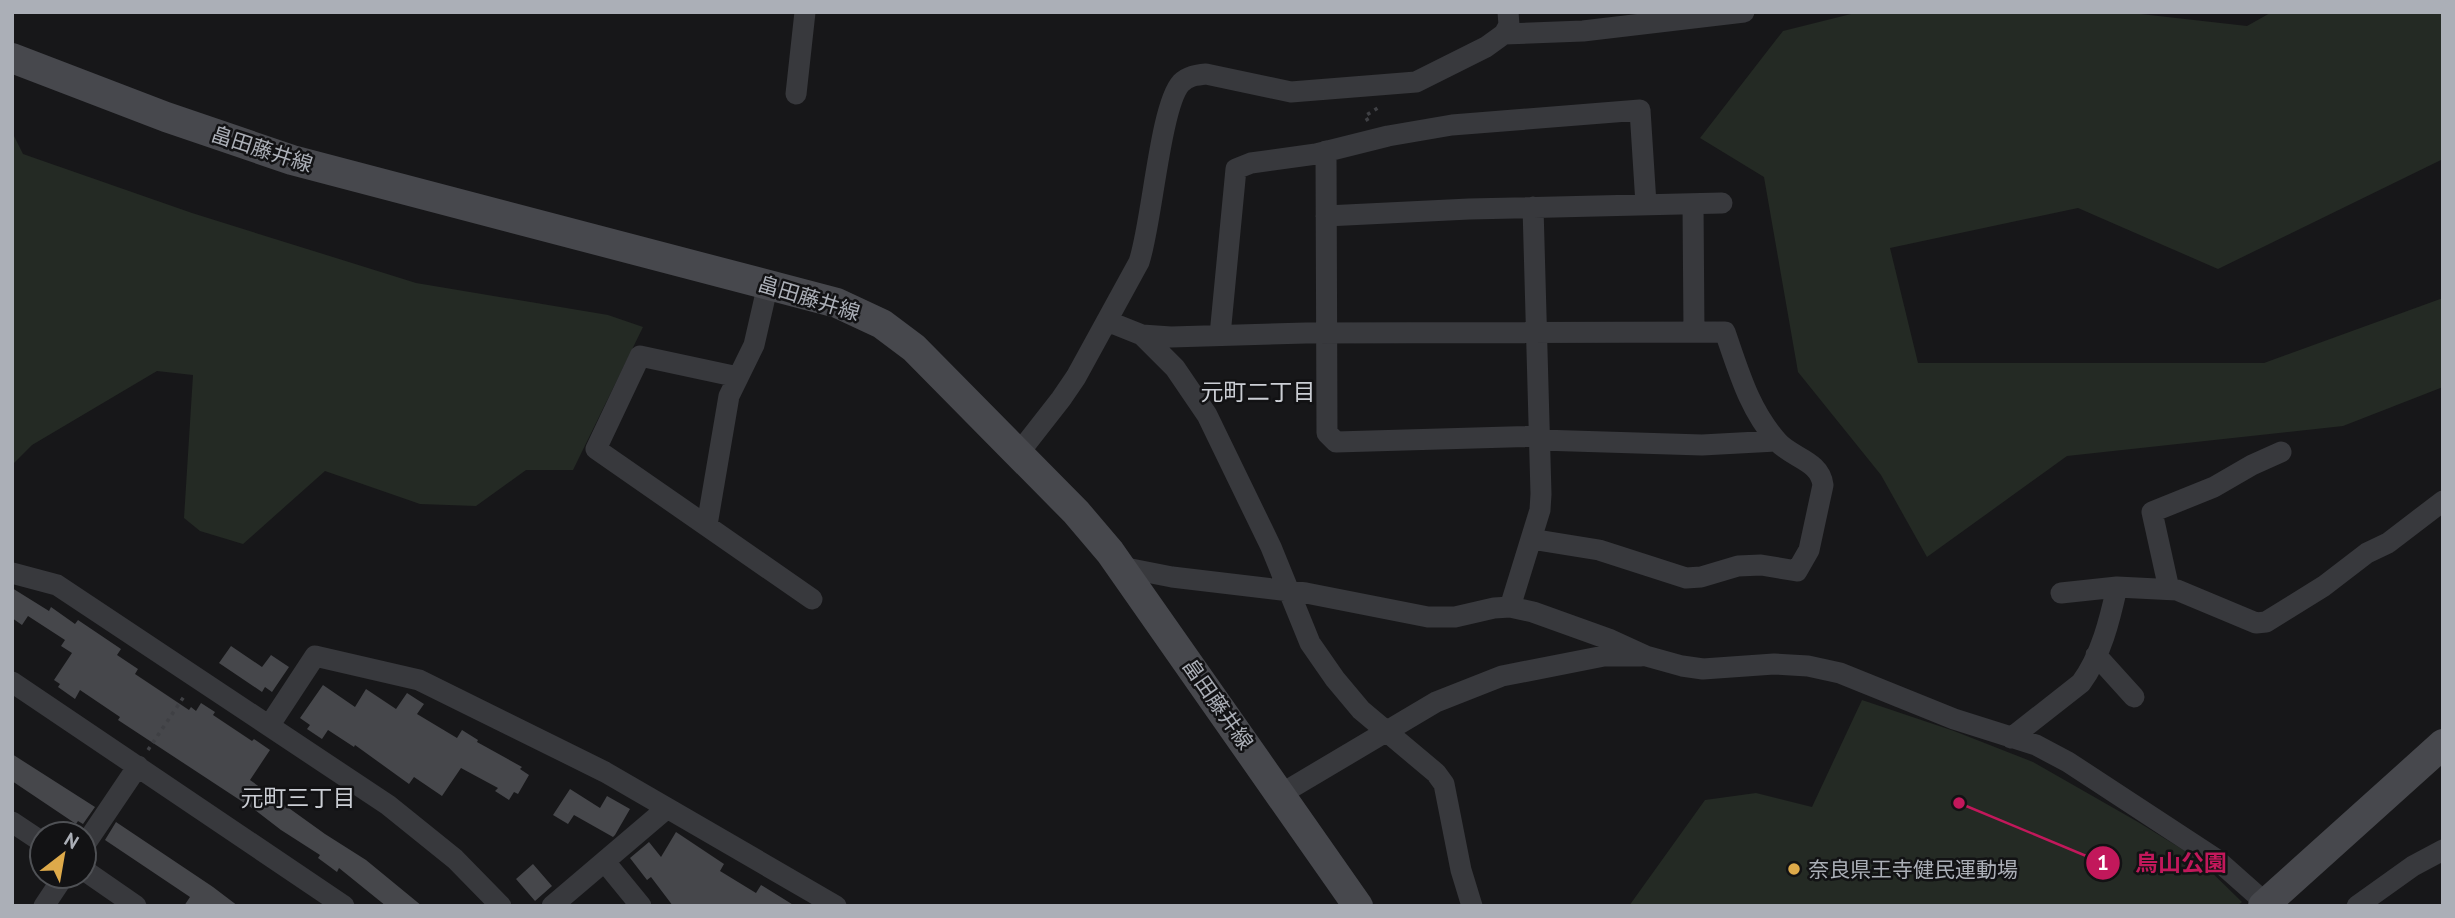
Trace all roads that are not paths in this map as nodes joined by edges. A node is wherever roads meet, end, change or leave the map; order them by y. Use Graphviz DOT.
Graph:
graph roads {
  1 [pos="805,12"];
  2 [pos="1508,12"];
  3 [pos="1744,12"];
  4 [pos="1504,34"];
  5 [pos="12,58"];
  6 [pos="796,94"];
  7 [pos="1326,151"];
  8 [pos="1721,203"];
  9 [pos="1646,204"];
  10 [pos="1693,204"];
  11 [pos="1533,207"];
  12 [pos="1326,216"];
  13 [pos="768,284"];
  14 [pos="1107,321"];
  15 [pos="1694,332"];
  16 [pos="1536,333"];
  17 [pos="1326,334"];
  18 [pos="1142,335"];
  19 [pos="1220,335"];
  20 [pos="738,377"];
  21 [pos="1540,438"];
  22 [pos="1776,441"];
  23 [pos="2281,452"];
  24 [pos="1018,454"];
  25 [pos="2443,501"];
  26 [pos="707,525"];
  27 [pos="1531,539"];
  28 [pos="1121,567"];
  29 [pos="12,573"];
  30 [pos="2117,587"];
  31 [pos="2169,589"];
  32 [pos="1289,591"];
  33 [pos="2061,593"];
  34 [pos="812,599"];
  35 [pos="1510,607"];
  36 [pos="2096,655"];
  37 [pos="1646,656"];
  38 [pos="12,682"];
  39 [pos="2134,697"];
  40 [pos="269,726"];
  41 [pos="1385,731"];
  42 [pos="2011,738"];
  43 [pos="2443,744"];
  44 [pos="138,766"];
  45 [pos="1281,794"];
  46 [pos="666,810"];
  47 [pos="12,822"];
  48 [pos="98,825"];
  49 [pos="28,833"];
  50 [pos="2443,850"];
  51 [pos="604,862"];
  52 [pos="98,880"];
  53 [pos="55,890"];
  54 [pos="805,898"];
  55 [pos="2266,905"];
  56 [pos="44,906"];
  57 [pos="136,906"];
  58 [pos="344,906"];
  59 [pos="501,906"];
  60 [pos="552,906"];
  61 [pos="641,906"];
  62 [pos="836,906"];
  63 [pos="1358,906"];
  64 [pos="1472,906"];
  65 [pos="2357,906"];
  1 -- 6 [label="street"];
  2 -- 4 [label="street"];
  3 -- 4 [label="street"];
  4 -- 14 [label="street"];
  5 -- 13 [label="main road, 畠田藤井線"];
  7 -- 9 [label="street"];
  7 -- 12 [label="street"];
  7 -- 19 [label="street"];
  8 -- 10 [label="street"];
  9 -- 10 [label="street"];
  9 -- 11 [label="street"];
  10 -- 15 [label="street"];
  11 -- 12 [label="street"];
  11 -- 16 [label="street"];
  12 -- 17 [label="street"];
  13 -- 20 [label="street"];
  13 -- 24 [label="main road, 畠田藤井線"];
  14 -- 18 [label="street"];
  14 -- 24 [label="street"];
  15 -- 16 [label="street"];
  15 -- 22 [label="street"];
  16 -- 17 [label="street"];
  16 -- 21 [label="street"];
  17 -- 19 [label="street"];
  17 -- 21 [label="street"];
  18 -- 19 [label="street"];
  18 -- 32 [label="street"];
  20 -- 26 [label="street"];
  20 -- 26 [label="street"];
  21 -- 22 [label="street"];
  21 -- 27 [label="street"];
  22 -- 27 [label="street"];
  23 -- 31 [label="street"];
  24 -- 28 [label="main road, 畠田藤井線"];
  25 -- 31 [label="street"];
  26 -- 34 [label="street"];
  27 -- 35 [label="street"];
  28 -- 32 [label="street"];
  28 -- 45 [label="main road, 畠田藤井線"];
  29 -- 40 [label="street"];
  30 -- 31 [label="street"];
  30 -- 33 [label="street"];
  30 -- 36 [label="street"];
  32 -- 35 [label="street"];
  32 -- 41 [label="street"];
  35 -- 37 [label="street"];
  36 -- 39 [label="street"];
  36 -- 42 [label="street"];
  37 -- 41 [label="street"];
  37 -- 42 [label="street"];
  38 -- 44 [label="street"];
  40 -- 46 [label="street"];
  40 -- 59 [label="street"];
  41 -- 45 [label="street"];
  41 -- 64 [label="street"];
  42 -- 55 [label="street"];
  43 -- 55 [label="main road"];
  44 -- 48 [label="street"];
  44 -- 58 [label="street"];
  45 -- 63 [label="main road, 畠田藤井線"];
  46 -- 51 [label="street"];
  46 -- 54 [label="street"];
  47 -- 49 [label="street"];
  50 -- 65 [label="street"];
  51 -- 60 [label="street"];
  51 -- 61 [label="street"];
  52 -- 57 [label="street"];
  53 -- 56 [label="street"];
  54 -- 62 [label="street"];
}
